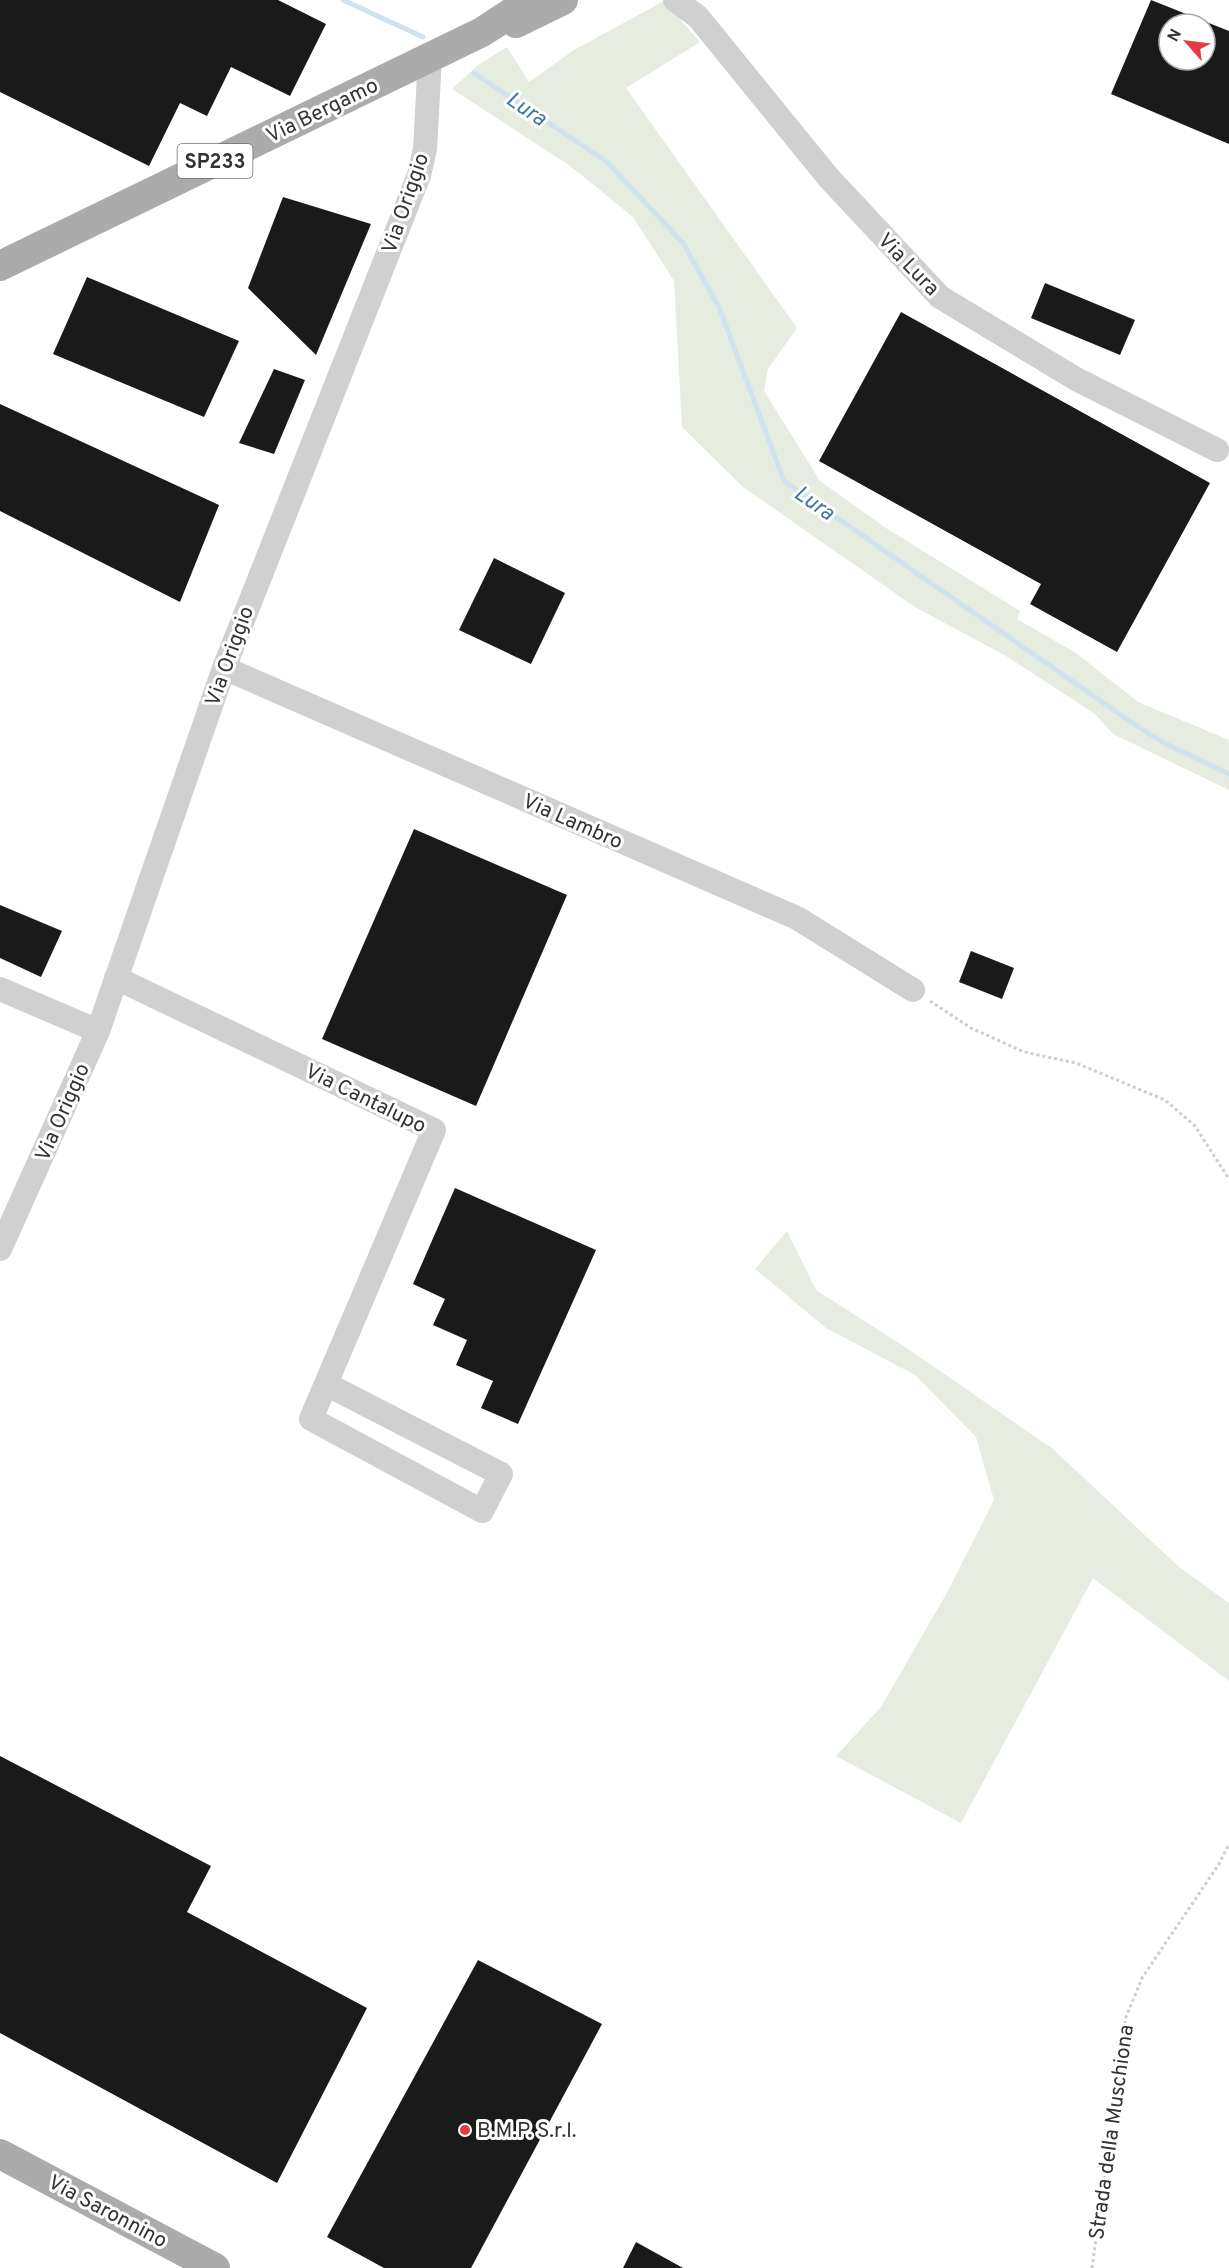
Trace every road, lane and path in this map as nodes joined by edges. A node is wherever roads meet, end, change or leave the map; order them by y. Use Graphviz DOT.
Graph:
graph roads {
  1 [pos="531,0"];
  2 [pos="563,0"];
  3 [pos="675,0"];
  4 [pos="695,8"];
  5 [pos="482,32"];
  6 [pos="430,57"];
  7 [pos="0,266"];
  8 [pos="1217,450"];
  9 [pos="224,668"];
  10 [pos="116,978"];
  11 [pos="0,989"];
  12 [pos="914,990"];
  13 [pos="98,1031"];
  14 [pos="1229,1179"];
  15 [pos="0,1249"];
  16 [pos="326,1384"];
  17 [pos="1229,1844"];
  18 [pos="0,2154"];
  19 [pos="215,2268"];
  20 [pos="1092,2268"];
  1 -- 5 [label="main road, Via Bergamo / SP233"];
  2 -- 5 [label="main road, Via Bergamo / SP233"];
  3 -- 4 [label="street, Via Lura"];
  4 -- 8 [label="street, Via Lura"];
  5 -- 6 [label="main road, Via Bergamo / SP233"];
  6 -- 7 [label="main road, Via Bergamo / SP233"];
  6 -- 9 [label="street, Via Origgio"];
  9 -- 10 [label="street, Via Origgio"];
  9 -- 12 [label="street, Via Lambro"];
  10 -- 13 [label="street, Via Origgio"];
  10 -- 16 [label="street, Via Cantalupo"];
  11 -- 13 [label="street"];
  12 -- 14 [label="path"];
  13 -- 15 [label="street, Via Origgio"];
  16 -- 16 [label="street, Via Cantalupo"];
  17 -- 20 [label="path, Strada della Muschiona"];
  18 -- 19 [label="main road, Via Saronnino"];
}
